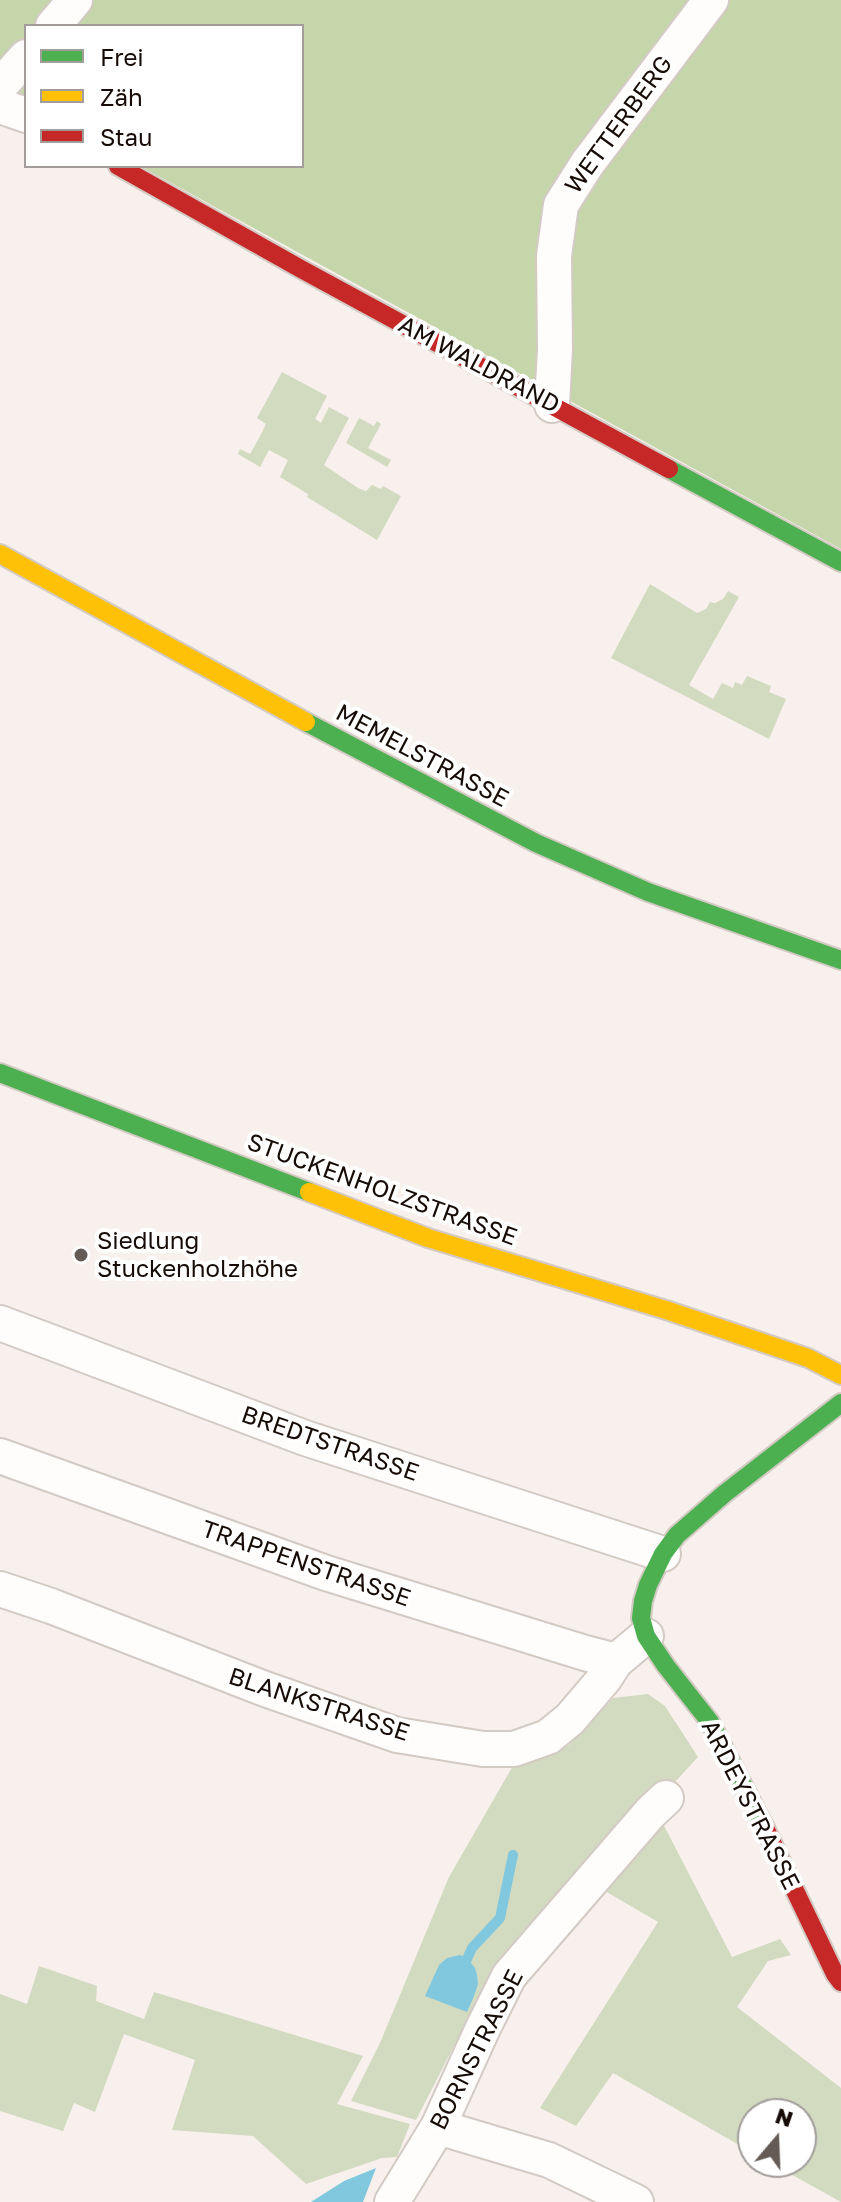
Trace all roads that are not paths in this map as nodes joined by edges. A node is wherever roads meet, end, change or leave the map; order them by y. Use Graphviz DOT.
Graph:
graph roads {
  1 [pos="75,0"];
  2 [pos="711,0"];
  3 [pos="55,24"];
  4 [pos="24,59"];
  5 [pos="0,86"];
  6 [pos="0,106"];
  7 [pos="24,114"];
  8 [pos="122,168"];
  9 [pos="552,405"];
  10 [pos="0,554"];
  11 [pos="841,562"];
  12 [pos="841,960"];
  13 [pos="0,1073"];
  14 [pos="0,1323"];
  15 [pos="841,1375"];
  16 [pos="841,1403"];
  17 [pos="0,1456"];
  18 [pos="663,1554"];
  19 [pos="0,1589"];
  20 [pos="646,1636"];
  21 [pos="616,1661"];
  22 [pos="666,1798"];
  23 [pos="841,1982"];
  24 [pos="438,2127"];
  25 [pos="392,2202"];
  26 [pos="636,2202"];
  1 -- 3 [label="street"];
  2 -- 9 [label="street, WETTERBERG"];
  4 -- 5 [label="street"];
  6 -- 7 [label="street"];
  8 -- 9 [label="street, AM WALDRAND"];
  9 -- 11 [label="street, AM WALDRAND"];
  10 -- 12 [label="street, MEMELSTRASSE"];
  13 -- 15 [label="street, STUCKENHOLZSTRASSE"];
  14 -- 18 [label="street, BREDTSTRASSE"];
  16 -- 18 [label="street"];
  17 -- 21 [label="street, TRAPPENSTRASSE"];
  18 -- 20 [label="street"];
  19 -- 21 [label="street, BLANKSTRASSE"];
  20 -- 21 [label="street"];
  20 -- 23 [label="street, ARDEYSTRASSE"];
  22 -- 24 [label="street, BORNSTRASSE"];
  24 -- 25 [label="street, BORNSTRASSE"];
  24 -- 26 [label="street"];
}
